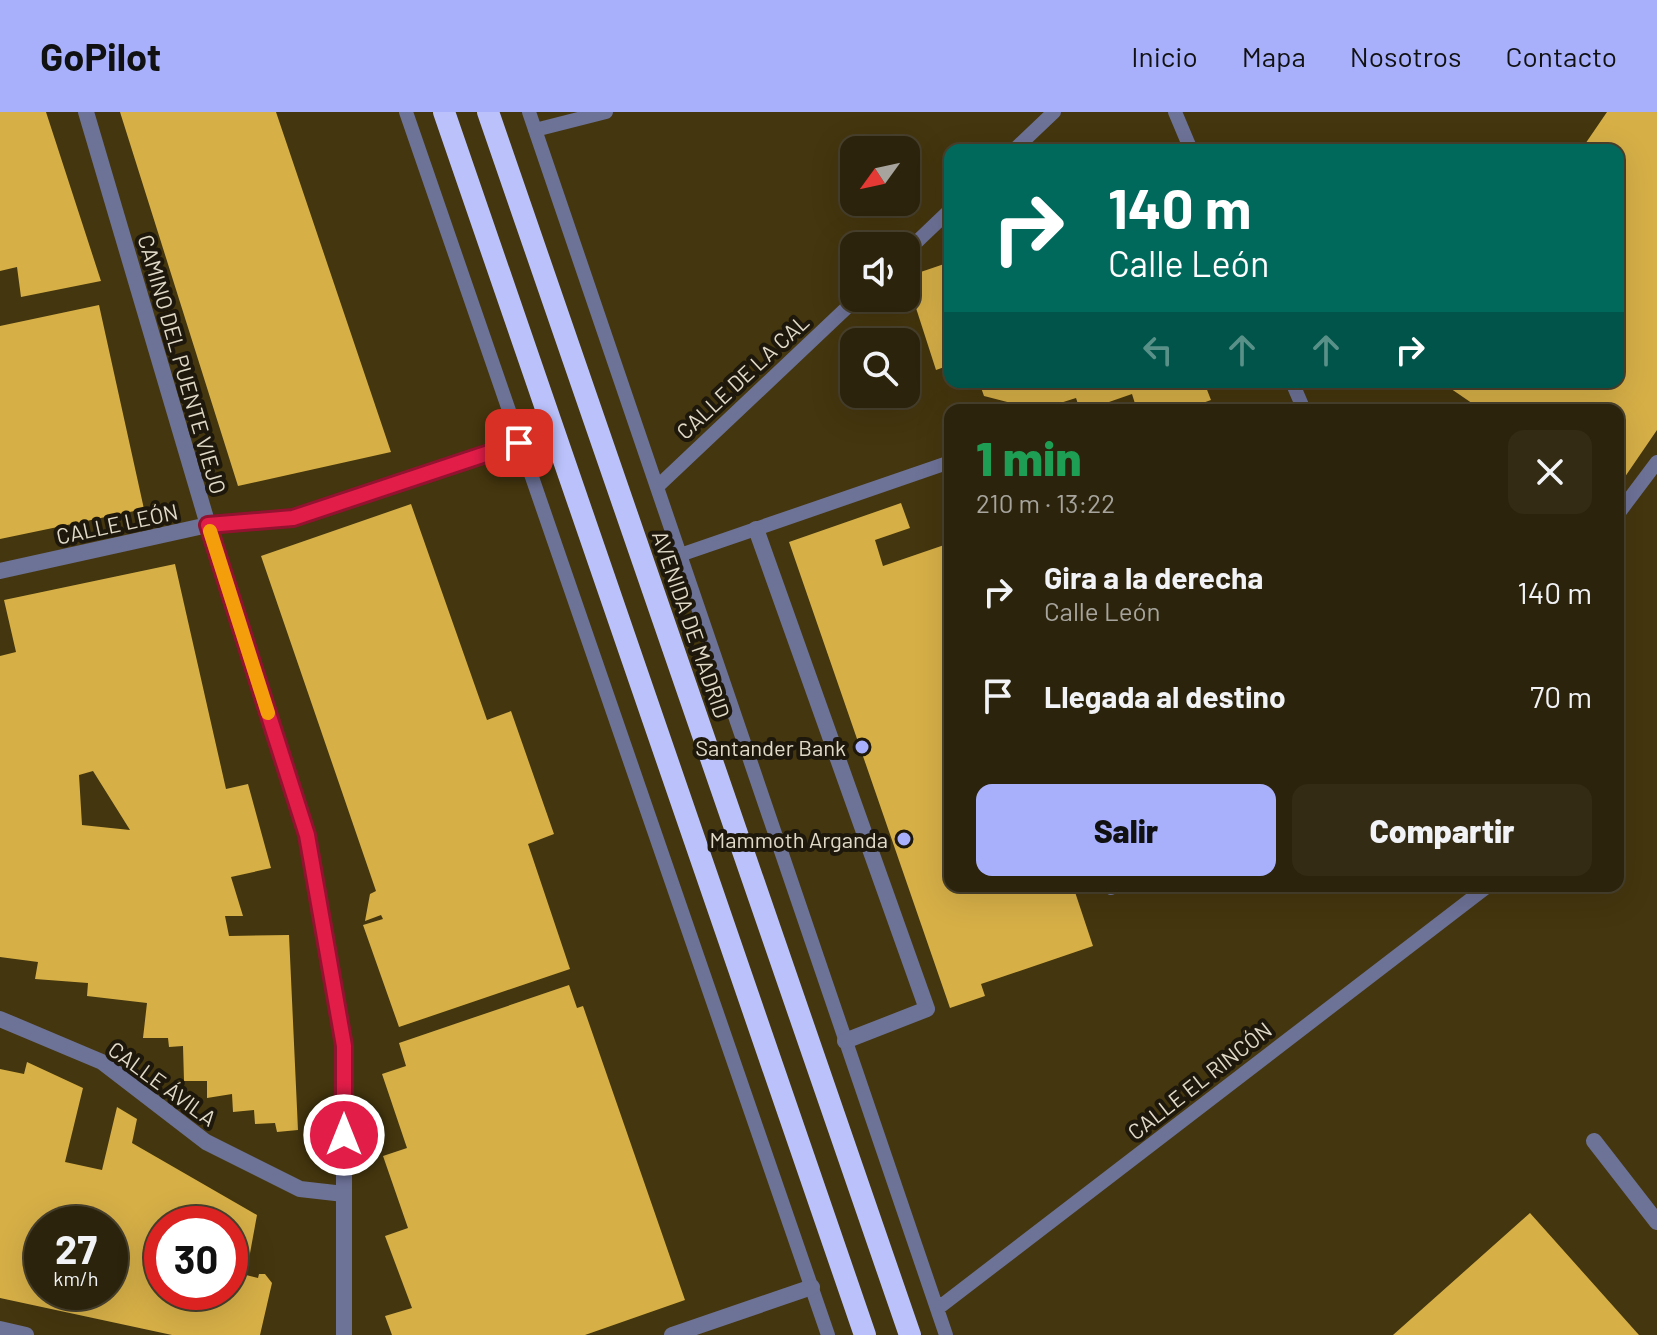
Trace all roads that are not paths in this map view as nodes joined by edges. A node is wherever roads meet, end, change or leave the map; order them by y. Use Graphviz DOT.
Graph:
graph roads {
  1 [pos="86,112"];
  2 [pos="406,112"];
  3 [pos="444,112"];
  4 [pos="488,112"];
  5 [pos="529,112"];
  6 [pos="1054,112"];
  7 [pos="1175,112"];
  8 [pos="596,113"];
  9 [pos="535,130"];
  10 [pos="1020,144"];
  11 [pos="1188,144"];
  12 [pos="944,216"];
  13 [pos="920,239"];
  14 [pos="842,312"];
  15 [pos="519,443"];
  16 [pos="1657,462"];
  17 [pos="944,464"];
  18 [pos="657,487"];
  19 [pos="1624,506"];
  20 [pos="208,525"];
  21 [pos="756,529"];
  22 [pos="680,555"];
  23 [pos="0,571"];
  24 [pos="1480,892"];
  25 [pos="0,1019"];
  26 [pos="845,1041"];
  27 [pos="1594,1141"];
  28 [pos="344,1194"];
  29 [pos="1657,1222"];
  30 [pos="812,1287"];
  31 [pos="937,1309"];
  32 [pos="0,1329"];
  33 [pos="26,1335"];
  34 [pos="344,1335"];
  35 [pos="672,1335"];
  36 [pos="828,1335"];
  37 [pos="865,1335"];
  38 [pos="910,1335"];
  39 [pos="946,1335"];
  1 -- 20 [label="street, CAMINO DEL PUENTE VIEJO"];
  2 -- 15 [label="lane"];
  3 -- 37 [label="highway"];
  4 -- 38 [label="highway, AVENIDA DE MADRID"];
  5 -- 9 [label="lane"];
  6 -- 10 [label="lane"];
  7 -- 11 [label="lane"];
  8 -- 9 [label="lane"];
  9 -- 18 [label="lane"];
  12 -- 13 [label="lane"];
  14 -- 18 [label="lane, CALLE DE LA CAL"];
  15 -- 20 [label="street, CALLE LEÓN"];
  15 -- 30 [label="lane"];
  16 -- 19 [label="lane"];
  17 -- 21 [label="lane"];
  18 -- 22 [label="lane"];
  20 -- 23 [label="street, CALLE LEÓN"];
  20 -- 28 [label="street, CAMINO DEL PUENTE VIEJO"];
  21 -- 22 [label="lane"];
  21 -- 26 [label="street"];
  22 -- 26 [label="lane"];
  24 -- 31 [label="lane, CALLE EL RINCÓN"];
  25 -- 28 [label="street, CALLE ÁVILA"];
  26 -- 31 [label="lane"];
  27 -- 29 [label="street"];
  28 -- 34 [label="street, CAMINO DEL PUENTE VIEJO"];
  30 -- 35 [label="street"];
  30 -- 36 [label="lane"];
  31 -- 39 [label="lane"];
  32 -- 33 [label="street"];
}
